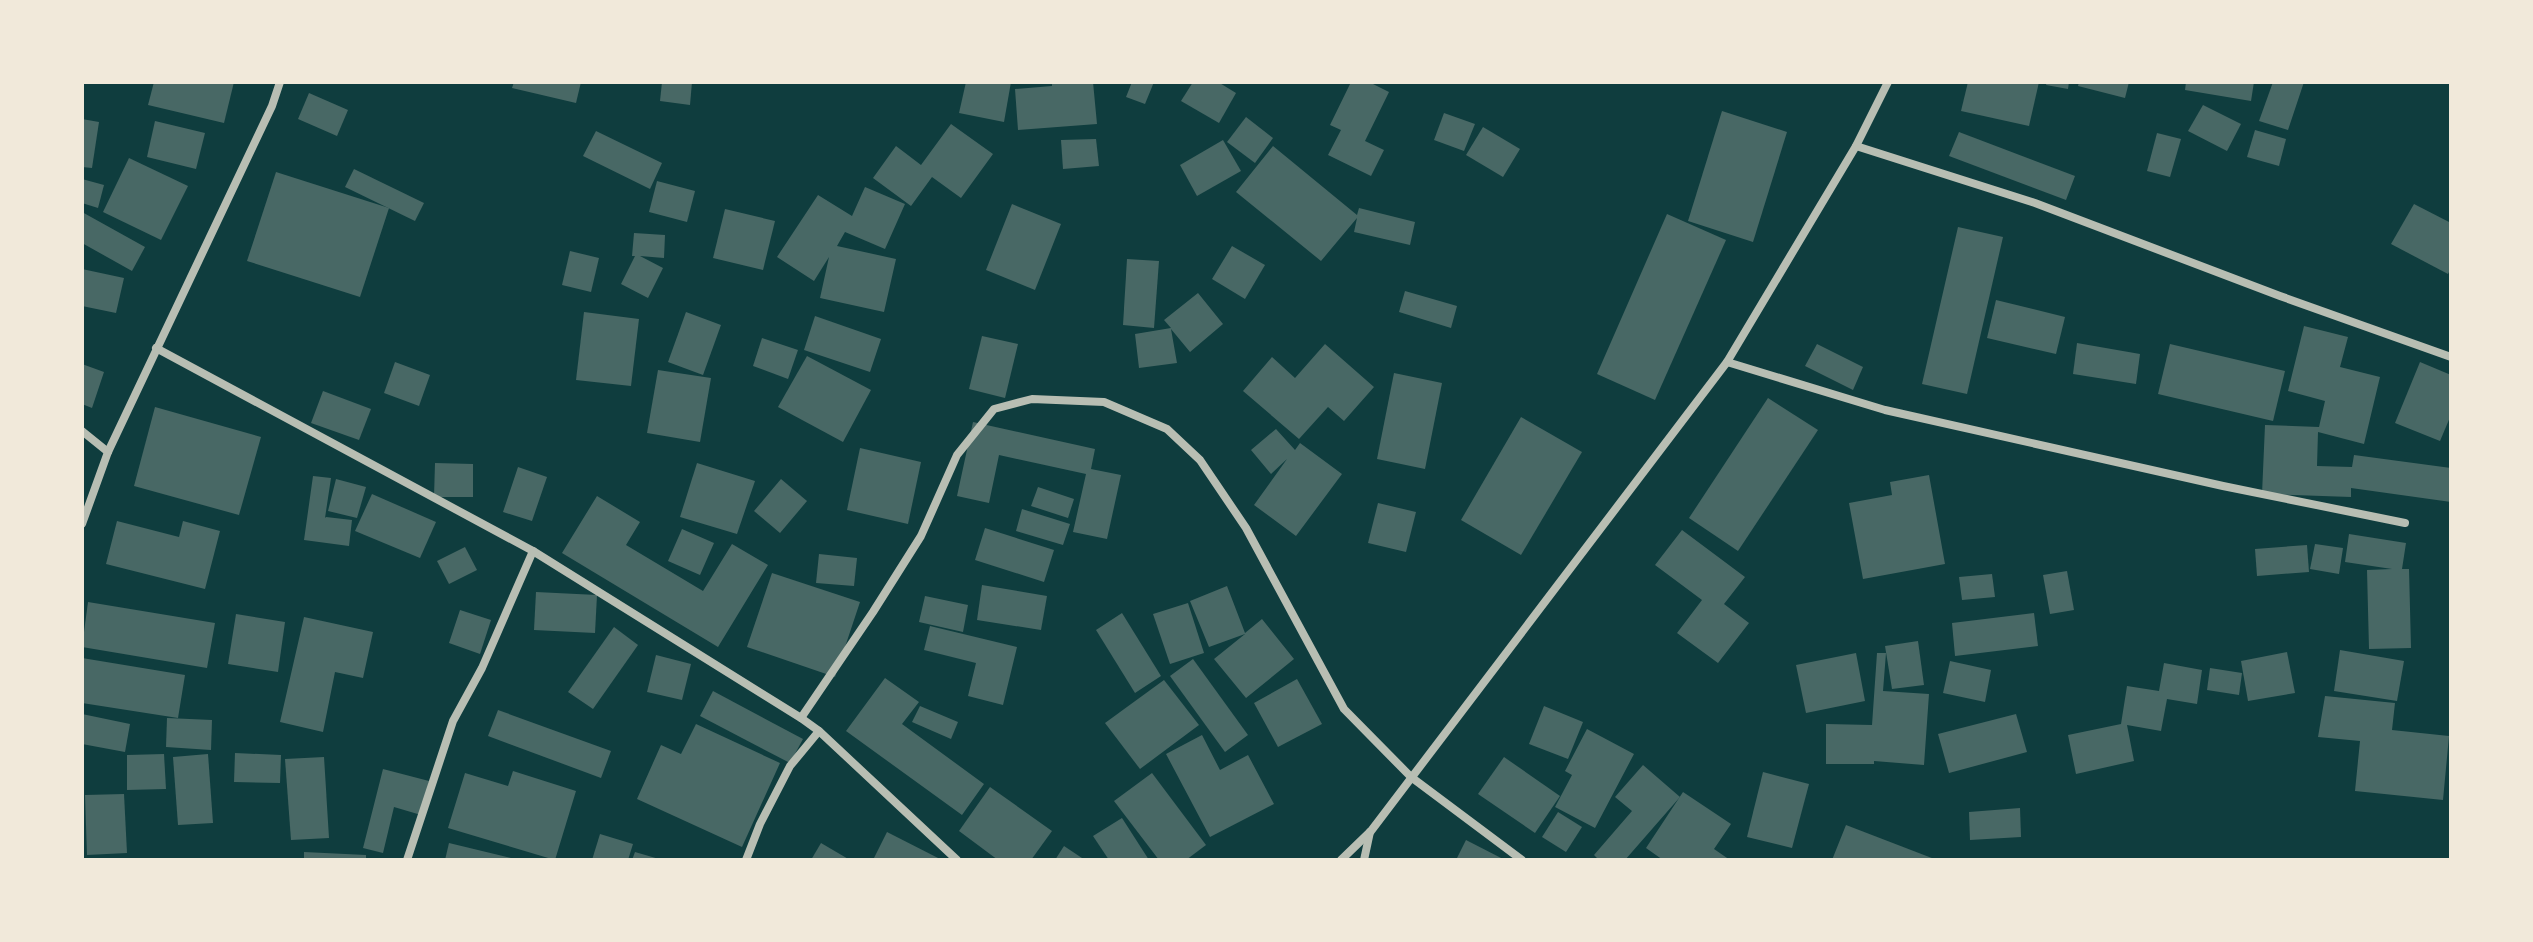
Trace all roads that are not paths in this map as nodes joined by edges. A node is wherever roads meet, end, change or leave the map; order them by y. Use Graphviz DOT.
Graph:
graph roads {
  1 [pos="280,82"];
  2 [pos="1888,82"];
  3 [pos="1856,146"];
  4 [pos="156,348"];
  5 [pos="2451,357"];
  6 [pos="1727,362"];
  7 [pos="82,431"];
  8 [pos="108,452"];
  9 [pos="2405,523"];
  10 [pos="82,524"];
  11 [pos="533,551"];
  12 [pos="801,718"];
  13 [pos="819,731"];
  14 [pos="1411,777"];
  15 [pos="1371,831"];
  16 [pos="407,860"];
  17 [pos="746,860"];
  18 [pos="957,860"];
  19 [pos="1341,860"];
  20 [pos="1364,860"];
  21 [pos="1522,860"];
  1 -- 4 [label="street"];
  2 -- 3 [label="street"];
  3 -- 5 [label="street"];
  3 -- 6 [label="street"];
  4 -- 8 [label="street"];
  4 -- 11 [label="street"];
  6 -- 9 [label="street"];
  6 -- 14 [label="street"];
  7 -- 8 [label="street"];
  8 -- 10 [label="street"];
  11 -- 12 [label="street"];
  11 -- 16 [label="street"];
  12 -- 13 [label="street"];
  12 -- 14 [label="street"];
  13 -- 17 [label="street"];
  13 -- 18 [label="street"];
  14 -- 15 [label="street"];
  14 -- 21 [label="street"];
  15 -- 19 [label="street"];
  15 -- 20 [label="street"];
}
